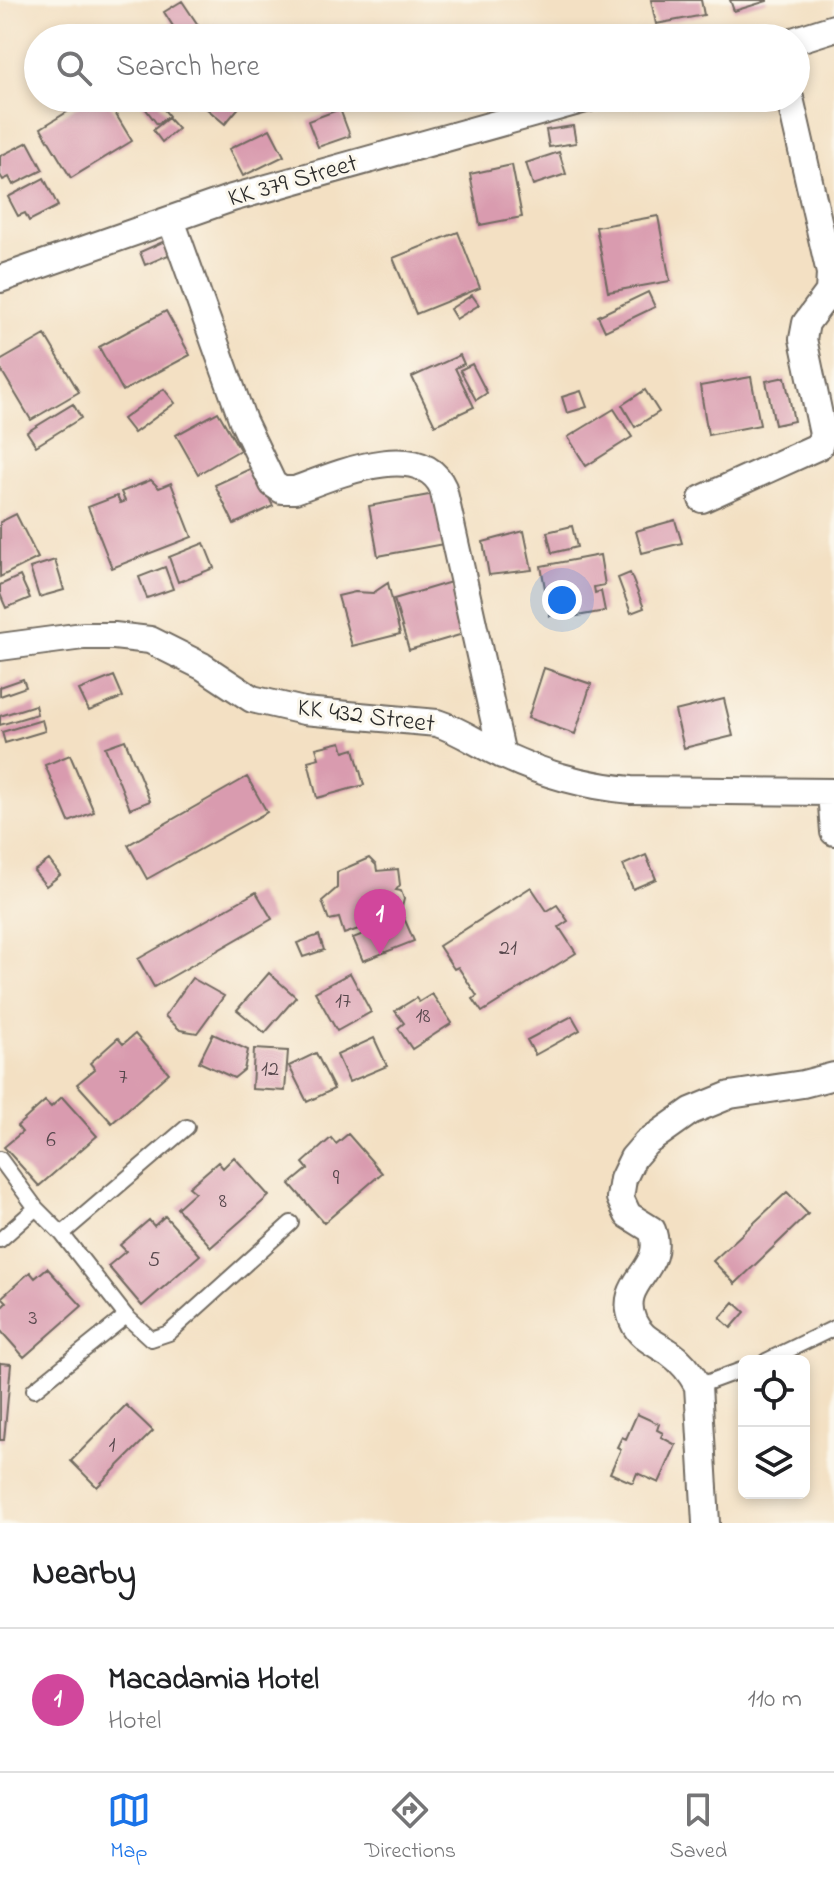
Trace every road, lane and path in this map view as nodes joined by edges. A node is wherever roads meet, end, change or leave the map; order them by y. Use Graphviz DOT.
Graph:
graph roads {
  1 [pos="834,28"];
  2 [pos="810,36"];
  3 [pos="539,112"];
  4 [pos="793,112"];
  5 [pos="171,220"];
  6 [pos="0,279"];
  7 [pos="702,499"];
  8 [pos="0,647"];
  9 [pos="502,755"];
  10 [pos="832,792"];
  11 [pos="834,832"];
  12 [pos="834,1076"];
  13 [pos="187,1127"];
  14 [pos="0,1159"];
  15 [pos="36,1208"];
  16 [pos="291,1223"];
  17 [pos="62,1234"];
  18 [pos="0,1240"];
  19 [pos="126,1316"];
  20 [pos="834,1328"];
  21 [pos="778,1355"];
  22 [pos="738,1371"];
  23 [pos="698,1386"];
  24 [pos="34,1390"];
  25 [pos="706,1523"];
  1 -- 2 [label="street"];
  3 -- 5 [label="street, KK 379 Street"];
  4 -- 7 [label="street"];
  5 -- 6 [label="street, KK 379 Street"];
  5 -- 9 [label="street"];
  8 -- 9 [label="street, KK 432 Street"];
  9 -- 10 [label="street, KK 432 Street"];
  10 -- 11 [label="street"];
  12 -- 23 [label="street"];
  13 -- 17 [label="lane"];
  14 -- 15 [label="lane"];
  15 -- 17 [label="lane"];
  15 -- 18 [label="lane"];
  16 -- 19 [label="lane"];
  17 -- 19 [label="lane"];
  19 -- 24 [label="lane"];
  20 -- 21 [label="lane"];
  22 -- 23 [label="lane"];
  23 -- 25 [label="street"];
}
